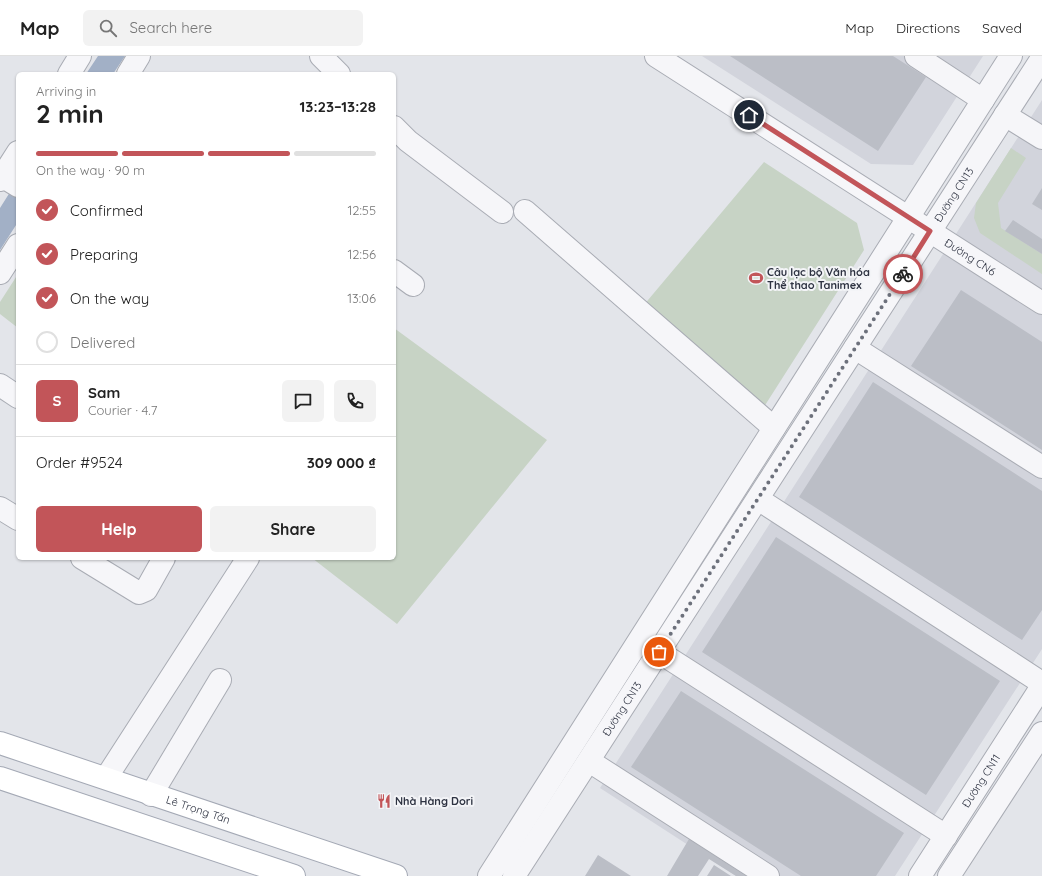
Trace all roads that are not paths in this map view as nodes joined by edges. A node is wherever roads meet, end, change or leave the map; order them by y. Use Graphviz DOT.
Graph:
graph roads {
  1 [pos="139,56"];
  2 [pos="320,56"];
  3 [pos="656,56"];
  4 [pos="916,56"];
  5 [pos="1011,56"];
  6 [pos="1042,58"];
  7 [pos="129,72"];
  8 [pos="337,72"];
  9 [pos="983,100"];
  10 [pos="1005,115"];
  11 [pos="396,129"];
  12 [pos="1042,138"];
  13 [pos="16,159"];
  14 [pos="9,182"];
  15 [pos="525,211"];
  16 [pos="502,212"];
  17 [pos="908,217"];
  18 [pos="930,231"];
  19 [pos="16,248"];
  20 [pos="396,272"];
  21 [pos="0,273"];
  22 [pos="413,285"];
  23 [pos="1042,304"];
  24 [pos="855,348"];
  25 [pos="0,385"];
  26 [pos="16,396"];
  27 [pos="774,428"];
  28 [pos="1042,467"];
  29 [pos="758,499"];
  30 [pos="0,508"];
  31 [pos="16,518"];
  32 [pos="85,560"];
  33 [pos="163,560"];
  34 [pos="247,560"];
  35 [pos="651,621"];
  36 [pos="671,634"];
  37 [pos="659,652"];
  38 [pos="220,680"];
  39 [pos="1042,685"];
  40 [pos="1042,733"];
  41 [pos="0,744"];
  42 [pos="589,761"];
  43 [pos="0,778"];
  44 [pos="106,778"];
  45 [pos="151,795"];
  46 [pos="946,836"];
  47 [pos="256,870"];
  48 [pos="294,876"];
  49 [pos="396,876"];
  50 [pos="489,876"];
  51 [pos="514,876"];
  52 [pos="768,876"];
  53 [pos="920,876"];
  54 [pos="949,876"];
  1 -- 7 [label="street"];
  2 -- 8 [label="street"];
  3 -- 17 [label="street, Đường CN6"];
  4 -- 9 [label="street"];
  5 -- 9 [label="street, Đường CN13"];
  6 -- 10 [label="street, Đường CN13"];
  9 -- 17 [label="street, Đường CN13"];
  10 -- 12 [label="street"];
  10 -- 18 [label="street, Đường CN13"];
  11 -- 16 [label="street"];
  13 -- 14 [label="street"];
  15 -- 27 [label="street"];
  17 -- 18 [label="street, Đường CN6"];
  17 -- 27 [label="street, Đường CN13"];
  18 -- 23 [label="street, Đường CN6"];
  18 -- 24 [label="street, Đường CN13"];
  19 -- 21 [label="street"];
  20 -- 22 [label="street"];
  24 -- 28 [label="street"];
  24 -- 29 [label="street, Đường CN13"];
  25 -- 26 [label="street"];
  27 -- 35 [label="street, Đường CN13"];
  29 -- 36 [label="street, Đường CN13"];
  29 -- 39 [label="street"];
  30 -- 31 [label="street"];
  32 -- 33 [label="street"];
  34 -- 44 [label="street"];
  35 -- 36 [label="street"];
  35 -- 50 [label="street, Đường CN13"];
  36 -- 37 [label="street, Đường CN13"];
  37 -- 42 [label="street, Đường CN13"];
  37 -- 46 [label="street"];
  38 -- 45 [label="street"];
  39 -- 46 [label="street, Đường CN11"];
  40 -- 54 [label="street"];
  41 -- 44 [label="main road, Lê Trọng Tấn"];
  42 -- 51 [label="street, Đường CN13"];
  42 -- 52 [label="street"];
  43 -- 47 [label="main road"];
  44 -- 45 [label="main road, Lê Trọng Tấn"];
  45 -- 49 [label="main road, Lê Trọng Tấn"];
  46 -- 53 [label="street, Đường CN11"];
  47 -- 48 [label="main road"];
}
